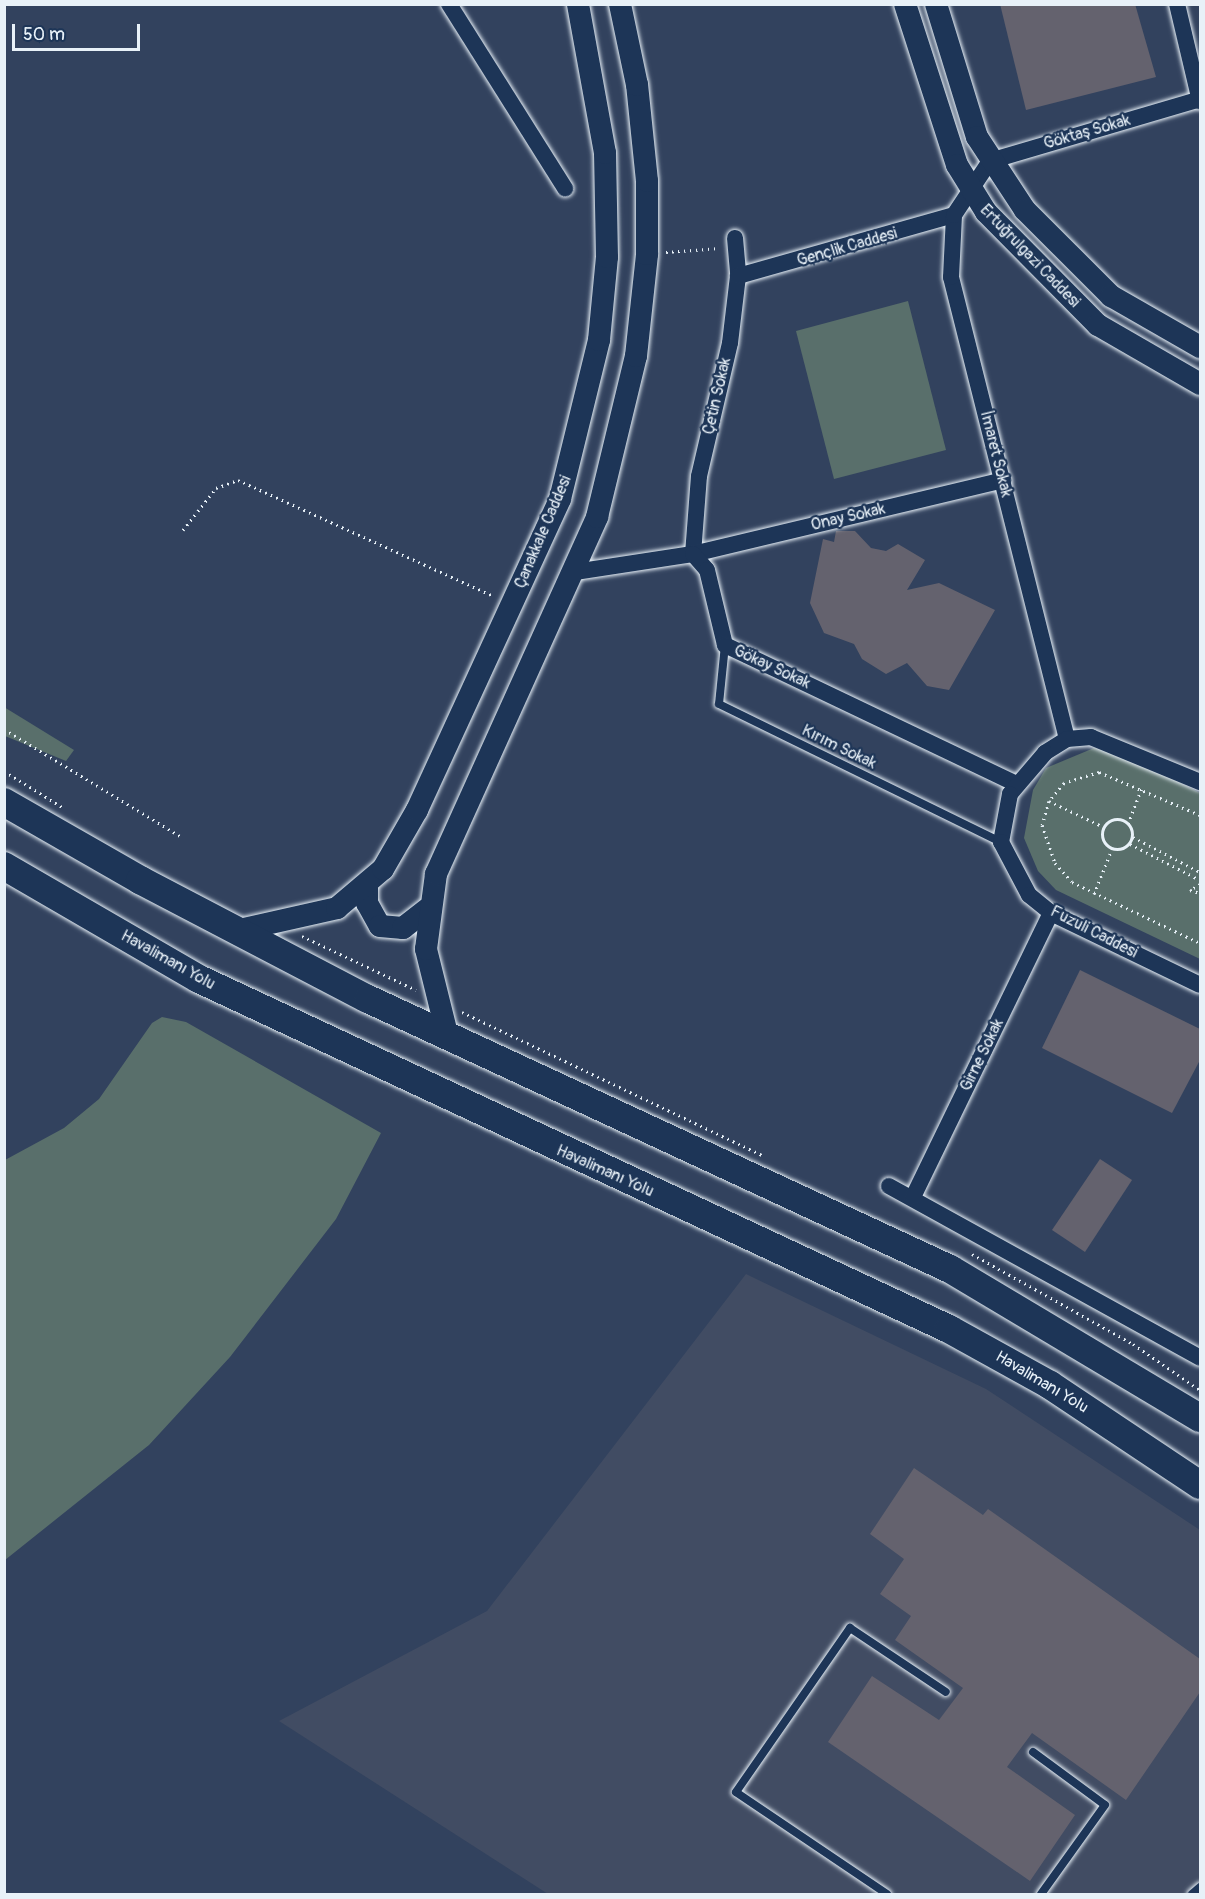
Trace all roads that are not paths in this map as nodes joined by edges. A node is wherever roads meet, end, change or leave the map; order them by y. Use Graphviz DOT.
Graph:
graph roads {
  1 [pos="449,4"];
  2 [pos="578,4"];
  3 [pos="620,4"];
  4 [pos="905,4"];
  5 [pos="936,4"];
  6 [pos="1177,4"];
  7 [pos="1200,100"];
  8 [pos="979,174"];
  9 [pos="565,188"];
  10 [pos="954,215"];
  11 [pos="735,243"];
  12 [pos="738,276"];
  13 [pos="1200,347"];
  14 [pos="1200,384"];
  15 [pos="1003,480"];
  16 [pos="693,554"];
  17 [pos="575,572"];
  18 [pos="725,645"];
  19 [pos="1067,739"];
  20 [pos="1200,782"];
  21 [pos="1017,784"];
  22 [pos="4,802"];
  23 [pos="1001,842"];
  24 [pos="4,866"];
  25 [pos="367,886"];
  26 [pos="427,909"];
  27 [pos="1051,913"];
  28 [pos="235,931"];
  29 [pos="1200,985"];
  30 [pos="447,1034"];
  31 [pos="889,1186"];
  32 [pos="913,1197"];
  33 [pos="1200,1358"];
  34 [pos="1200,1419"];
  35 [pos="1200,1485"];
  36 [pos="946,1692"];
  37 [pos="1033,1752"];
  38 [pos="1200,1887"];
  39 [pos="887,1894"];
  40 [pos="1041,1894"];
  41 [pos="1192,1894"];
  1 -- 9 [label="street"];
  2 -- 25 [label="main road, Çanakkale Caddesi"];
  3 -- 17 [label="main road"];
  4 -- 8 [label="main road, Ertuğrulgazi Caddesi"];
  5 -- 8 [label="main road, Ertuğrulgazi Caddesi"];
  6 -- 7 [label="street"];
  7 -- 8 [label="street, Göktaş Sokak"];
  8 -- 10 [label="street, İmaret Sokak"];
  8 -- 13 [label="main road, Ertuğrulgazi Caddesi"];
  8 -- 14 [label="main road, Ertuğrulgazi Caddesi"];
  10 -- 12 [label="street, Gençlik Caddesi"];
  10 -- 15 [label="street, İmaret Sokak"];
  11 -- 12 [label="street, Çetin Sokak"];
  12 -- 16 [label="street, Çetin Sokak"];
  15 -- 16 [label="street, Onay Sokak"];
  15 -- 19 [label="street, İmaret Sokak"];
  16 -- 17 [label="street"];
  16 -- 18 [label="street, Gökay Sokak"];
  17 -- 26 [label="main road"];
  18 -- 21 [label="street, Gökay Sokak"];
  18 -- 23 [label="lane, Kırım Sokak"];
  19 -- 20 [label="street"];
  19 -- 21 [label="street"];
  21 -- 23 [label="street"];
  22 -- 28 [label="highway"];
  23 -- 27 [label="street, Fuzuli Caddesi"];
  24 -- 35 [label="highway, Havalimanı Yolu"];
  25 -- 26 [label="main road"];
  25 -- 28 [label="main road, Çanakkale Caddesi"];
  26 -- 30 [label="main road"];
  27 -- 29 [label="street, Fuzuli Caddesi"];
  27 -- 32 [label="street, Girne Sokak"];
  28 -- 30 [label="highway"];
  30 -- 34 [label="highway"];
  31 -- 32 [label="street"];
  32 -- 33 [label="street"];
  36 -- 39 [label="lane"];
  37 -- 40 [label="lane"];
  38 -- 41 [label="lane"];
}
